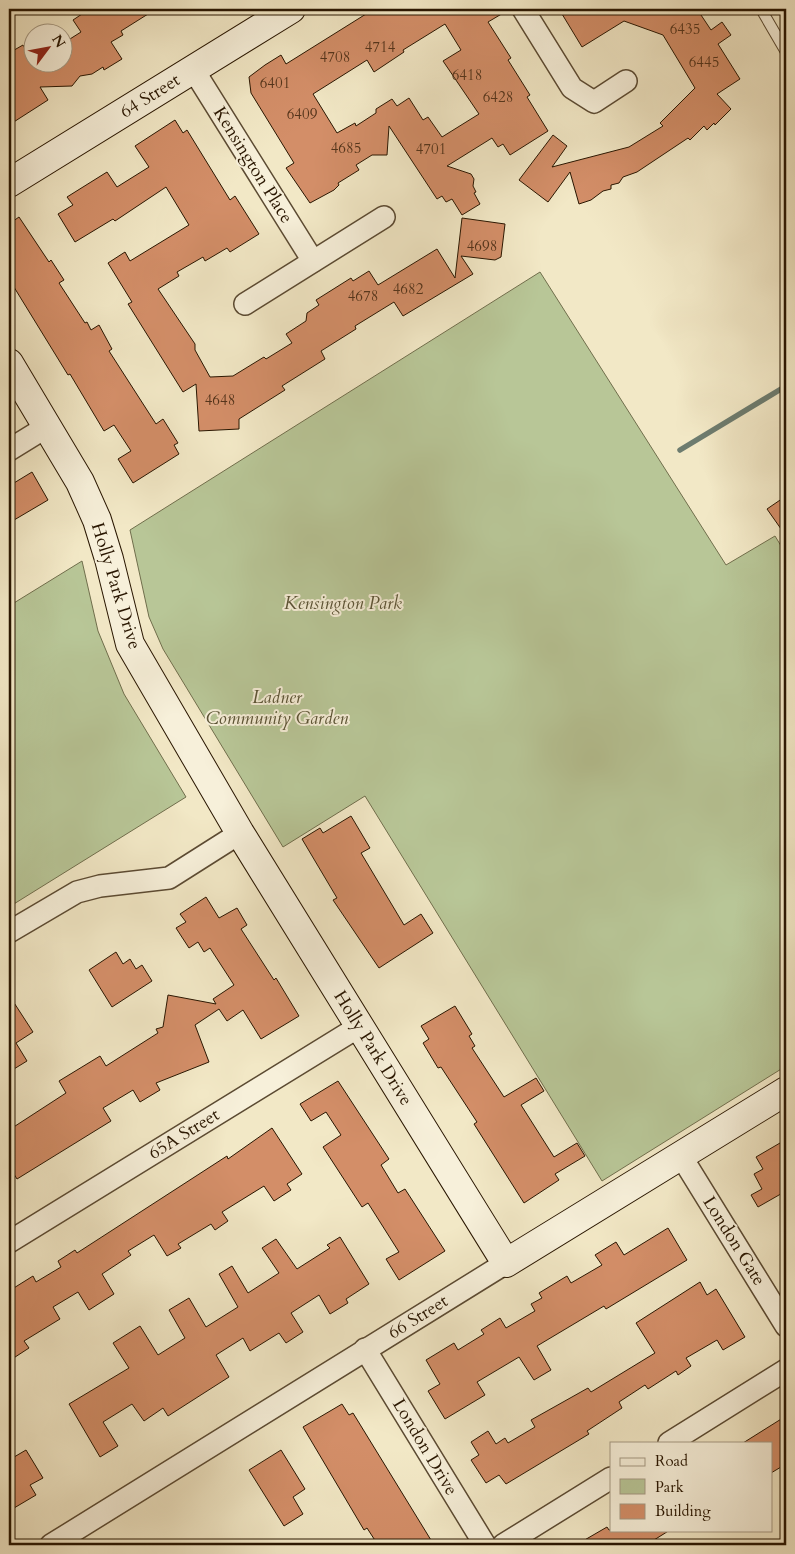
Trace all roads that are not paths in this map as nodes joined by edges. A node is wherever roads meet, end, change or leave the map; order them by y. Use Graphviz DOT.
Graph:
graph roads {
  1 [pos="291,9"];
  2 [pos="523,9"];
  3 [pos="761,9"];
  4 [pos="786,52"];
  5 [pos="193,69"];
  6 [pos="626,81"];
  7 [pos="9,183"];
  8 [pos="384,217"];
  9 [pos="313,261"];
  10 [pos="245,304"];
  11 [pos="9,363"];
  12 [pos="48,426"];
  13 [pos="9,450"];
  14 [pos="240,833"];
  15 [pos="9,932"];
  16 [pos="360,1026"];
  17 [pos="786,1091"];
  18 [pos="681,1156"];
  19 [pos="9,1242"];
  20 [pos="506,1262"];
  21 [pos="786,1326"];
  22 [pos="365,1349"];
  23 [pos="786,1370"];
  24 [pos="671,1442"];
  25 [pos="610,1479"];
  26 [pos="51,1545"];
  27 [pos="485,1545"];
  28 [pos="503,1545"];
  1 -- 5 [label="street, 64 Street"];
  2 -- 6 [label="street"];
  3 -- 4 [label="lane"];
  5 -- 7 [label="street, 64 Street"];
  5 -- 9 [label="street, Kensington Place"];
  8 -- 9 [label="street"];
  9 -- 10 [label="street"];
  11 -- 12 [label="street, Holly Park Drive"];
  12 -- 13 [label="street"];
  12 -- 14 [label="street, Holly Park Drive"];
  14 -- 15 [label="street"];
  14 -- 16 [label="street, Holly Park Drive"];
  16 -- 19 [label="street, 65A Street"];
  16 -- 20 [label="street, Holly Park Drive"];
  17 -- 18 [label="street, 66 Street"];
  18 -- 20 [label="street, 66 Street"];
  18 -- 21 [label="street, London Gate"];
  20 -- 22 [label="street, 66 Street"];
  22 -- 26 [label="street, 66 Street"];
  22 -- 27 [label="street, London Drive"];
  23 -- 24 [label="street"];
  25 -- 28 [label="street"];
}
